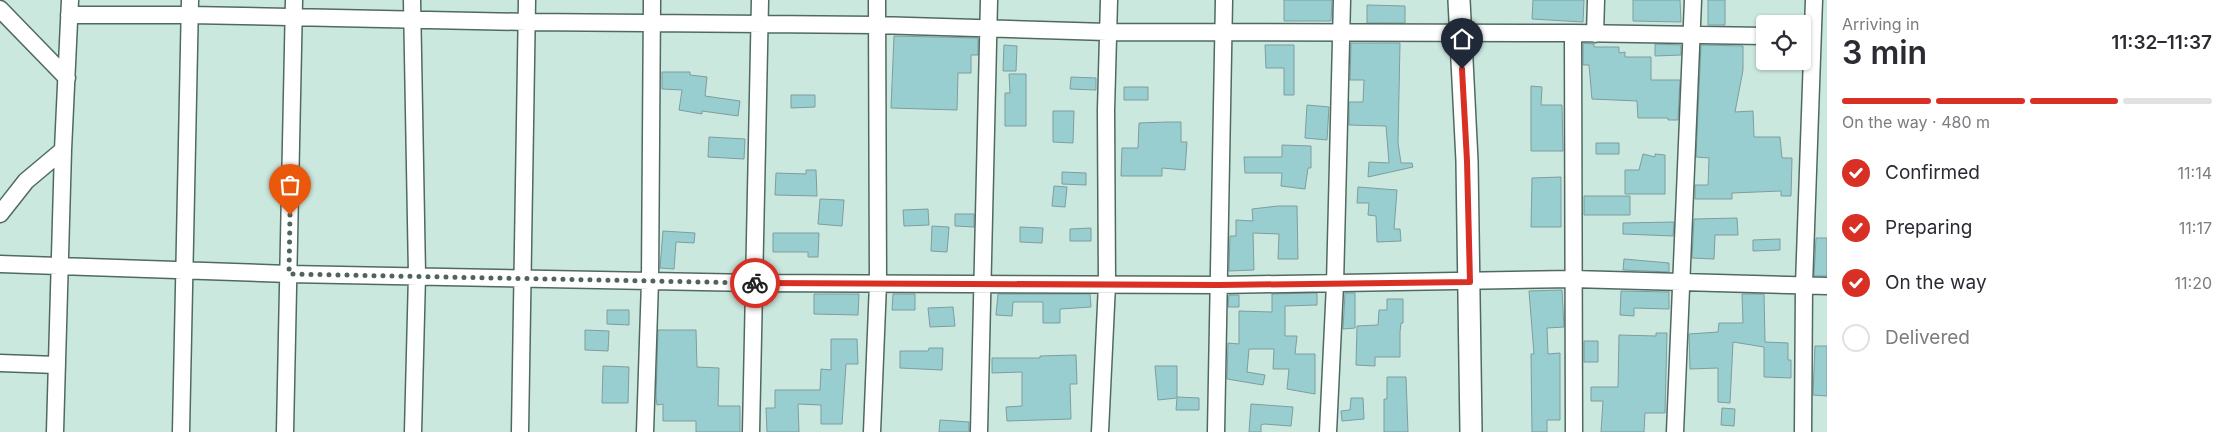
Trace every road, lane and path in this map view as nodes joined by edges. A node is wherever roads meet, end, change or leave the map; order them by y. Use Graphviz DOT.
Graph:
graph roads {
  1 [pos="294,0"];
  2 [pos="412,0"];
  3 [pos="527,0"];
  4 [pos="652,0"];
  5 [pos="760,0"];
  6 [pos="877,0"];
  7 [pos="989,0"];
  8 [pos="1109,0"];
  9 [pos="1224,0"];
  10 [pos="1342,0"];
  11 [pos="1459,0"];
  12 [pos="1596,0"];
  13 [pos="1693,0"];
  14 [pos="1814,0"];
  15 [pos="190,7"];
  16 [pos="70,8"];
  17 [pos="0,9"];
  18 [pos="294,18"];
  19 [pos="412,19"];
  20 [pos="527,22"];
  21 [pos="652,23"];
  22 [pos="759,24"];
  23 [pos="876,25"];
  24 [pos="989,28"];
  25 [pos="1222,31"];
  26 [pos="1341,31"];
  27 [pos="1107,32"];
  28 [pos="1459,33"];
  29 [pos="1573,33"];
  30 [pos="1595,34"];
  31 [pos="1690,36"];
  32 [pos="1756,36"];
  33 [pos="1814,36"];
  34 [pos="67,78"];
  35 [pos="62,150"];
  36 [pos="0,214"];
  37 [pos="0,264"];
  38 [pos="60,267"];
  39 [pos="184,270"];
  40 [pos="289,274"];
  41 [pos="417,275"];
  42 [pos="523,278"];
  43 [pos="1573,279"];
  44 [pos="650,281"];
  45 [pos="1470,282"];
  46 [pos="754,283"];
  47 [pos="878,283"];
  48 [pos="1682,283"];
  49 [pos="1107,284"];
  50 [pos="1335,284"];
  51 [pos="983,285"];
  52 [pos="1219,285"];
  53 [pos="1804,285"];
  54 [pos="1827,286"];
  55 [pos="0,364"];
  56 [pos="57,365"];
  57 [pos="55,432"];
  58 [pos="181,432"];
  59 [pos="285,432"];
  60 [pos="413,432"];
  61 [pos="520,432"];
  62 [pos="645,432"];
  63 [pos="751,432"];
  64 [pos="872,432"];
  65 [pos="979,432"];
  66 [pos="1100,432"];
  67 [pos="1216,432"];
  68 [pos="1328,432"];
  69 [pos="1471,432"];
  70 [pos="1574,432"];
  71 [pos="1675,432"];
  72 [pos="1802,432"];
  1 -- 18 [label="street"];
  2 -- 19 [label="street"];
  3 -- 20 [label="street"];
  4 -- 21 [label="street"];
  5 -- 22 [label="street"];
  6 -- 23 [label="street"];
  7 -- 24 [label="street"];
  8 -- 27 [label="street"];
  9 -- 25 [label="street"];
  10 -- 26 [label="street"];
  11 -- 28 [label="main road"];
  12 -- 30 [label="street"];
  13 -- 31 [label="street"];
  14 -- 33 [label="street"];
  15 -- 16 [label="street"];
  15 -- 18 [label="street"];
  15 -- 39 [label="street"];
  16 -- 34 [label="street"];
  17 -- 34 [label="street"];
  18 -- 19 [label="street"];
  18 -- 40 [label="street"];
  19 -- 20 [label="street"];
  19 -- 41 [label="street"];
  20 -- 21 [label="street"];
  20 -- 42 [label="street"];
  21 -- 22 [label="street"];
  21 -- 44 [label="street"];
  22 -- 23 [label="street"];
  22 -- 46 [label="street"];
  23 -- 24 [label="street"];
  23 -- 47 [label="street"];
  24 -- 27 [label="street"];
  24 -- 51 [label="street"];
  25 -- 26 [label="street"];
  25 -- 27 [label="street"];
  25 -- 52 [label="street"];
  26 -- 28 [label="street"];
  26 -- 50 [label="street"];
  27 -- 49 [label="street"];
  28 -- 29 [label="street"];
  28 -- 45 [label="main road"];
  29 -- 30 [label="street"];
  29 -- 43 [label="street"];
  30 -- 31 [label="street"];
  31 -- 32 [label="street"];
  31 -- 48 [label="street"];
  33 -- 53 [label="street"];
  34 -- 35 [label="street"];
  35 -- 36 [label="street"];
  35 -- 38 [label="street"];
  37 -- 38 [label="street"];
  38 -- 39 [label="street"];
  38 -- 56 [label="street"];
  39 -- 40 [label="street"];
  39 -- 58 [label="street"];
  40 -- 41 [label="street"];
  40 -- 59 [label="street"];
  41 -- 42 [label="street"];
  41 -- 60 [label="street"];
  42 -- 44 [label="street"];
  42 -- 61 [label="street"];
  43 -- 45 [label="street"];
  43 -- 48 [label="street"];
  43 -- 70 [label="street"];
  44 -- 46 [label="street"];
  44 -- 62 [label="street"];
  45 -- 50 [label="street"];
  45 -- 69 [label="main road"];
  46 -- 47 [label="street"];
  46 -- 63 [label="street"];
  47 -- 51 [label="street"];
  47 -- 64 [label="street"];
  48 -- 53 [label="street"];
  48 -- 71 [label="street"];
  49 -- 51 [label="street"];
  49 -- 52 [label="street"];
  49 -- 66 [label="street"];
  50 -- 52 [label="street"];
  50 -- 68 [label="street"];
  51 -- 65 [label="street"];
  52 -- 67 [label="street"];
  53 -- 54 [label="street"];
  53 -- 72 [label="street"];
  55 -- 56 [label="street"];
  56 -- 57 [label="street"];
}
